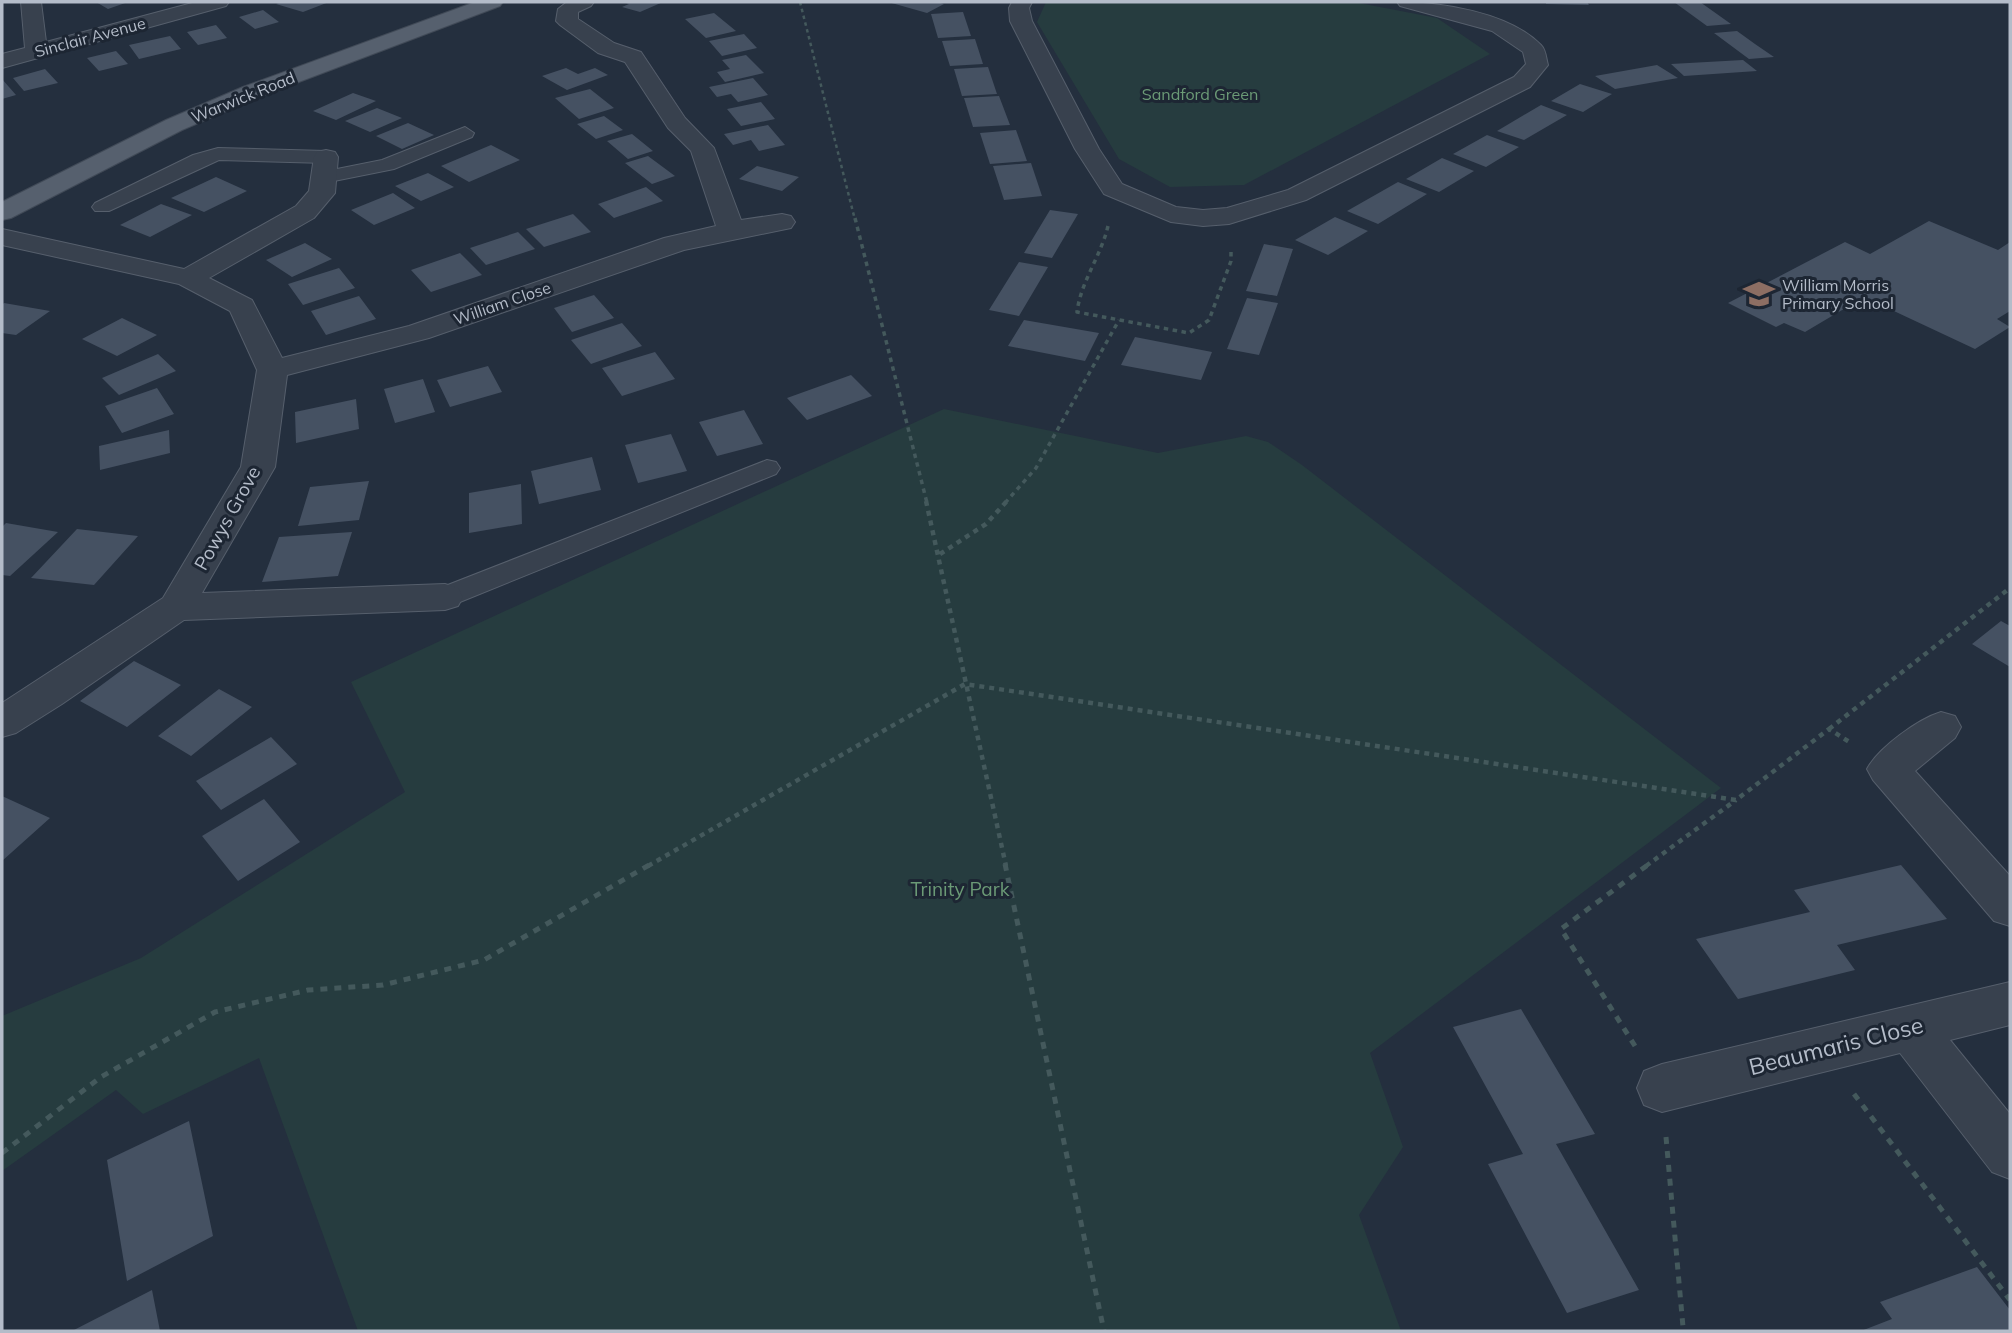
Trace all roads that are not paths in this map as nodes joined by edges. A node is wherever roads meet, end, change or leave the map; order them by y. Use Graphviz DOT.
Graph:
graph roads {
  1 [pos="31,2"];
  2 [pos="219,2"];
  3 [pos="493,2"];
  4 [pos="584,2"];
  5 [pos="1022,2"];
  6 [pos="1407,2"];
  7 [pos="659,48"];
  8 [pos="36,52"];
  9 [pos="633,57"];
  10 [pos="2,61"];
  11 [pos="465,133"];
  12 [pos="325,167"];
  13 [pos="102,207"];
  14 [pos="2,212"];
  15 [pos="782,222"];
  16 [pos="731,230"];
  17 [pos="2,237"];
  18 [pos="188,278"];
  19 [pos="272,370"];
  20 [pos="767,468"];
  21 [pos="445,597"];
  22 [pos="176,607"];
  23 [pos="2,722"];
  24 [pos="1941,727"];
  25 [pos="2010,907"];
  26 [pos="2010,1004"];
  27 [pos="1910,1028"];
  28 [pos="1662,1088"];
  29 [pos="2010,1154"];
  1 -- 8 [label="street"];
  2 -- 8 [label="street, Sinclair Avenue"];
  3 -- 14 [label="main road, Warwick Road"];
  4 -- 9 [label="street"];
  5 -- 6 [label="street"];
  7 -- 9 [label="street"];
  8 -- 10 [label="street, Sinclair Avenue"];
  9 -- 16 [label="street"];
  11 -- 12 [label="lane"];
  12 -- 13 [label="lane"];
  12 -- 18 [label="street"];
  15 -- 16 [label="street, William Close"];
  16 -- 19 [label="street, William Close"];
  17 -- 18 [label="street"];
  18 -- 19 [label="street"];
  19 -- 22 [label="street, Powys Grove"];
  20 -- 21 [label="lane"];
  21 -- 22 [label="street"];
  22 -- 23 [label="street, Powys Grove"];
  24 -- 25 [label="street"];
  26 -- 27 [label="street, Beaumaris Close"];
  27 -- 28 [label="street, Beaumaris Close"];
  27 -- 29 [label="street"];
}
